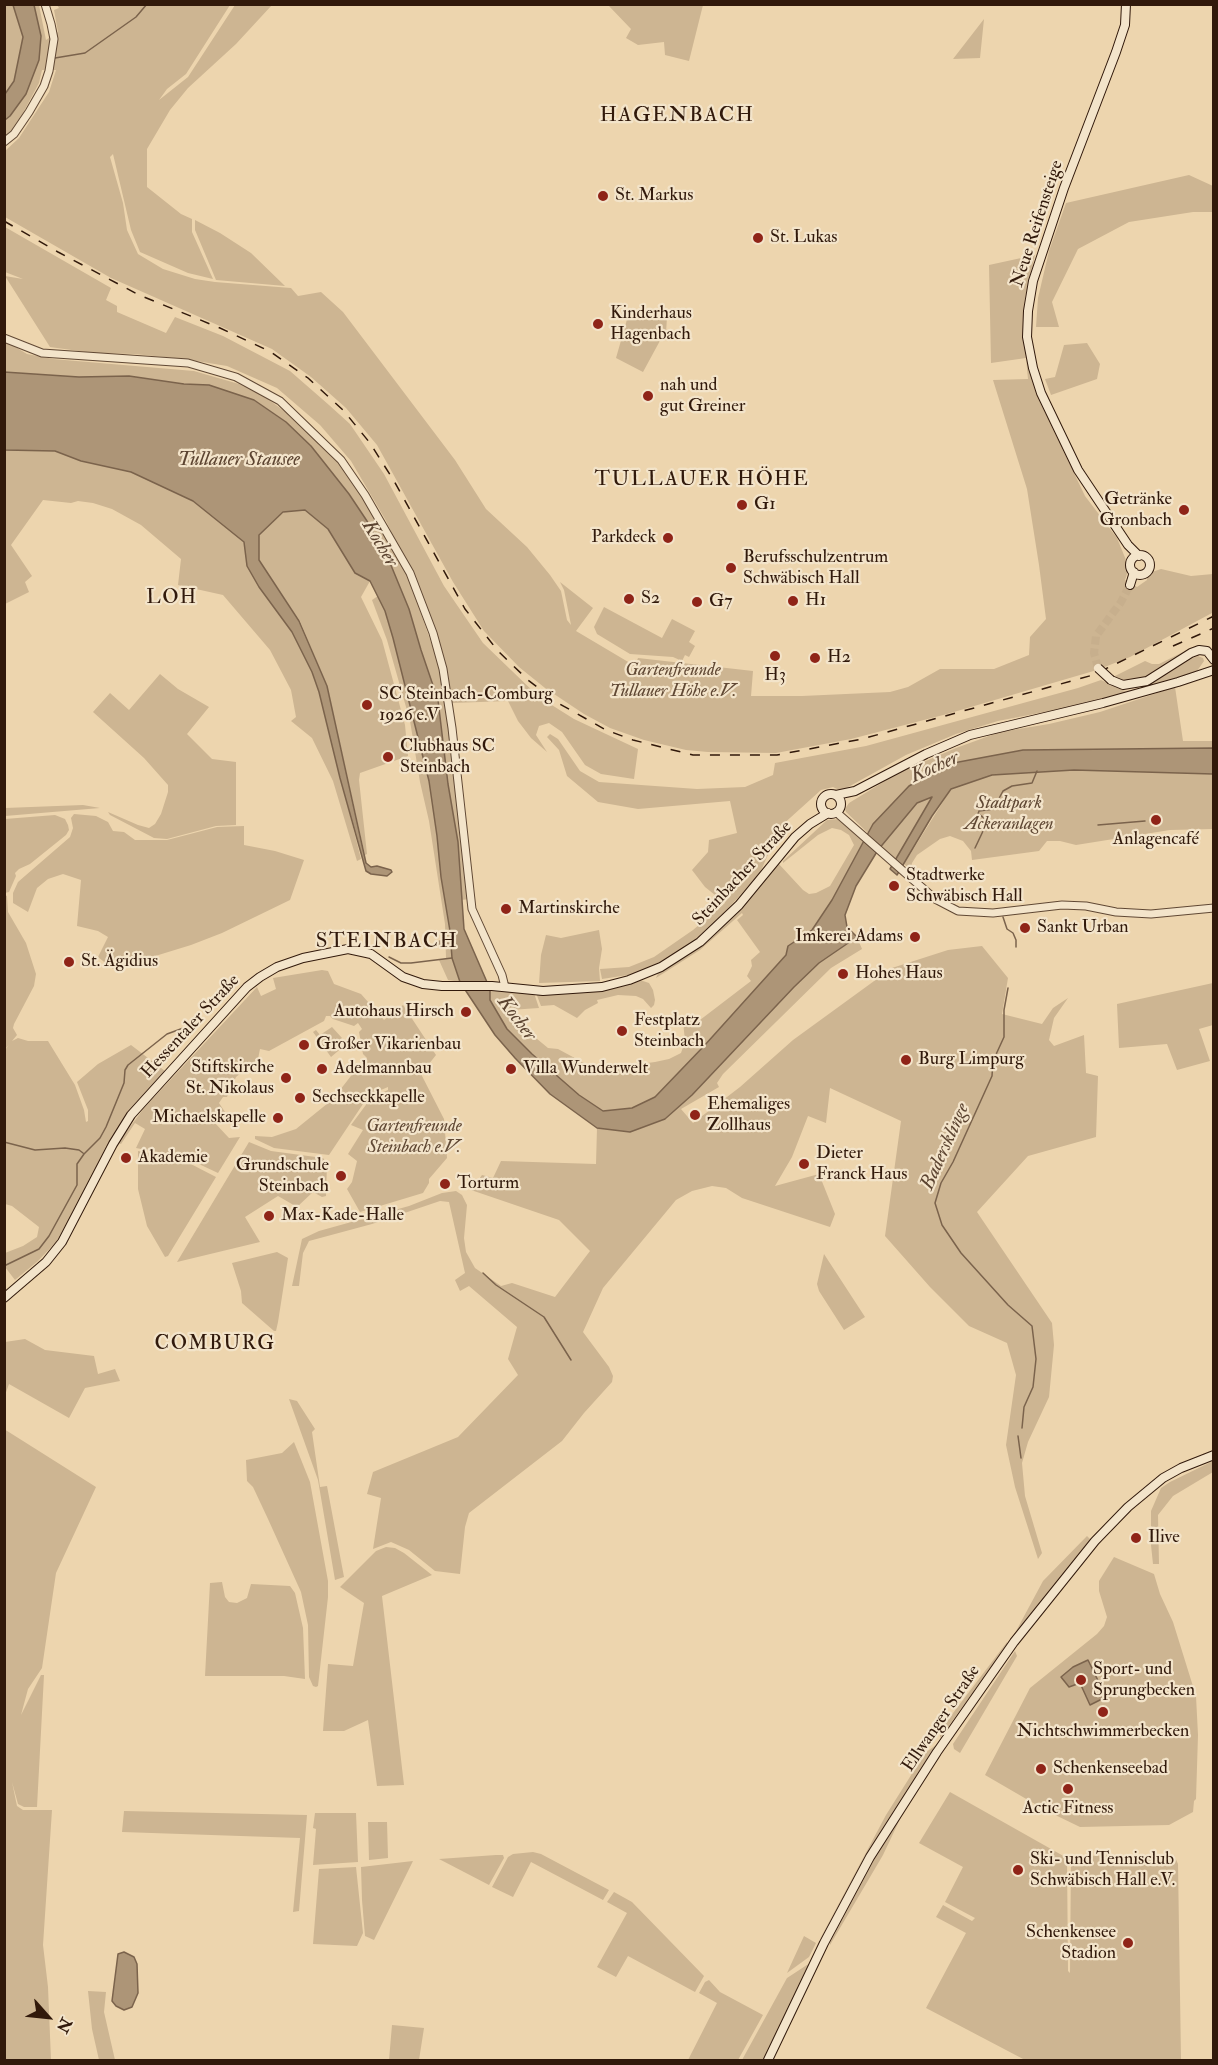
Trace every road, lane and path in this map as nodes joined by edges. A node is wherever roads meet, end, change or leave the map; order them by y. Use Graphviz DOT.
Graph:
graph roads {
  1 [pos="45,4"];
  2 [pos="1126,4"];
  3 [pos="4,142"];
  4 [pos="4,338"];
  5 [pos="1136,558"];
  6 [pos="1136,574"];
  7 [pos="1130,583"];
  8 [pos="1214,660"];
  9 [pos="1098,668"];
  10 [pos="1214,670"];
  11 [pos="855,790"];
  12 [pos="836,795"];
  13 [pos="821,806"];
  14 [pos="835,810"];
  15 [pos="810,824"];
  16 [pos="1214,908"];
  17 [pos="492,986"];
  18 [pos="505,987"];
  19 [pos="4,1298"];
  20 [pos="1214,1455"];
  21 [pos="768,2061"];
  1 -- 3 [label="street"];
  2 -- 5 [label="main road, Neue Reifensteige"];
  4 -- 18 [label="street"];
  5 -- 6 [label="main road"];
  5 -- 6 [label="main road"];
  6 -- 7 [label="main road"];
  8 -- 9 [label="main road, bridge"];
  10 -- 11 [label="main road, Steinbacher Straße"];
  11 -- 12 [label="main road, Steinbacher Straße"];
  11 -- 14 [label="main road, Steinbacher Straße"];
  12 -- 13 [label="main road"];
  12 -- 14 [label="main road"];
  13 -- 14 [label="main road"];
  13 -- 15 [label="main road, Steinbacher Straße"];
  14 -- 15 [label="main road, Steinbacher Straße"];
  14 -- 16 [label="street"];
  15 -- 18 [label="main road, Steinbacher Straße"];
  17 -- 18 [label="main road, Steinbacher Straße"];
  17 -- 19 [label="main road, Hessentaler Straße"];
  20 -- 21 [label="main road, Ellwanger Straße"];
}
